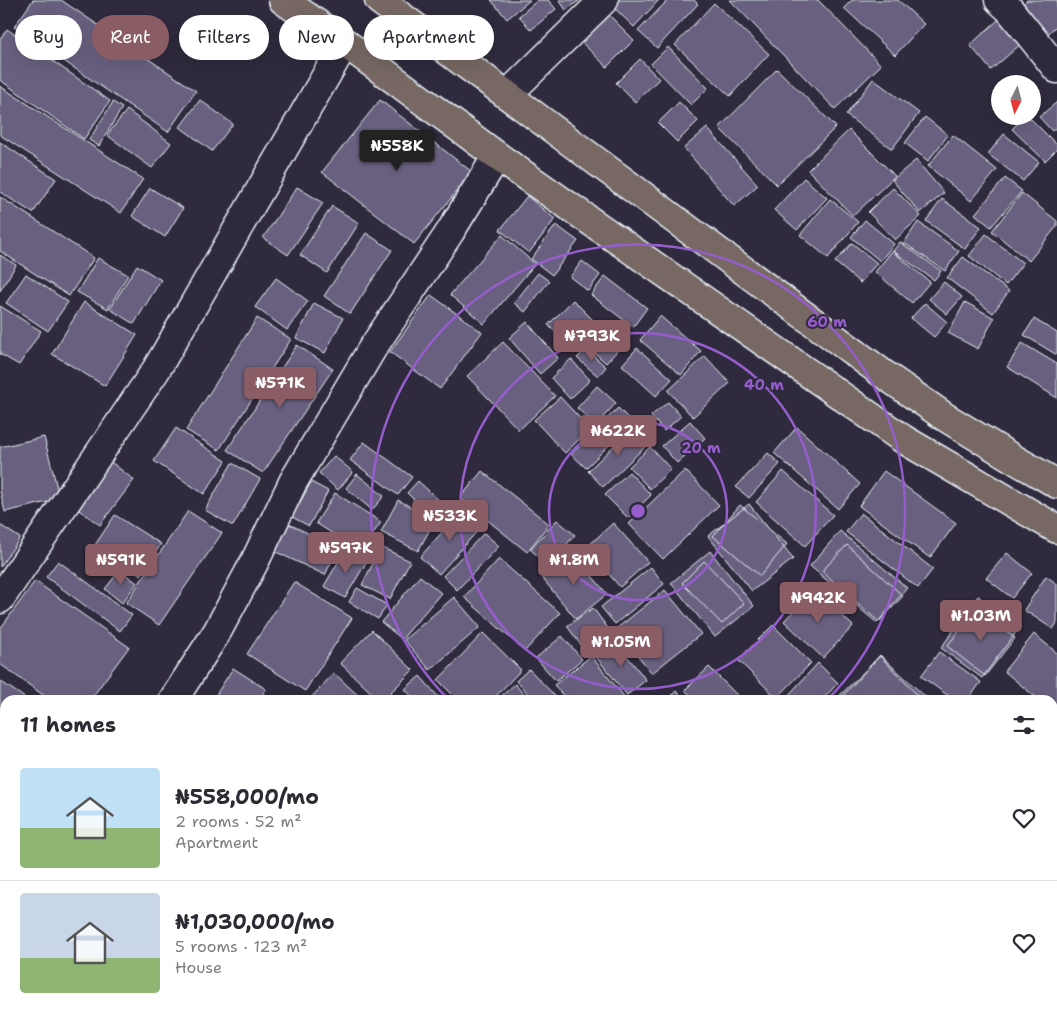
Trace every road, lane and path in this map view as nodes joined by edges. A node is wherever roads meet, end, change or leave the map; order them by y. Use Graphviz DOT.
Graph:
graph roads {
  1 [pos="283,0"];
  2 [pos="379,0"];
  3 [pos="604,0"];
  4 [pos="999,0"];
  5 [pos="305,15"];
  6 [pos="354,50"];
  7 [pos="335,60"];
  8 [pos="1057,69"];
  9 [pos="506,95"];
  10 [pos="497,156"];
  11 [pos="1057,484"];
  12 [pos="1057,530"];
  13 [pos="0,599"];
  14 [pos="176,695"];
  1 -- 5 [label="highway"];
  2 -- 9 [label="highway"];
  3 -- 9 [label="street"];
  4 -- 8 [label="street"];
  6 -- 10 [label="highway"];
  7 -- 13 [label="street"];
  9 -- 11 [label="highway"];
  10 -- 12 [label="highway"];
  10 -- 14 [label="street"];
}
